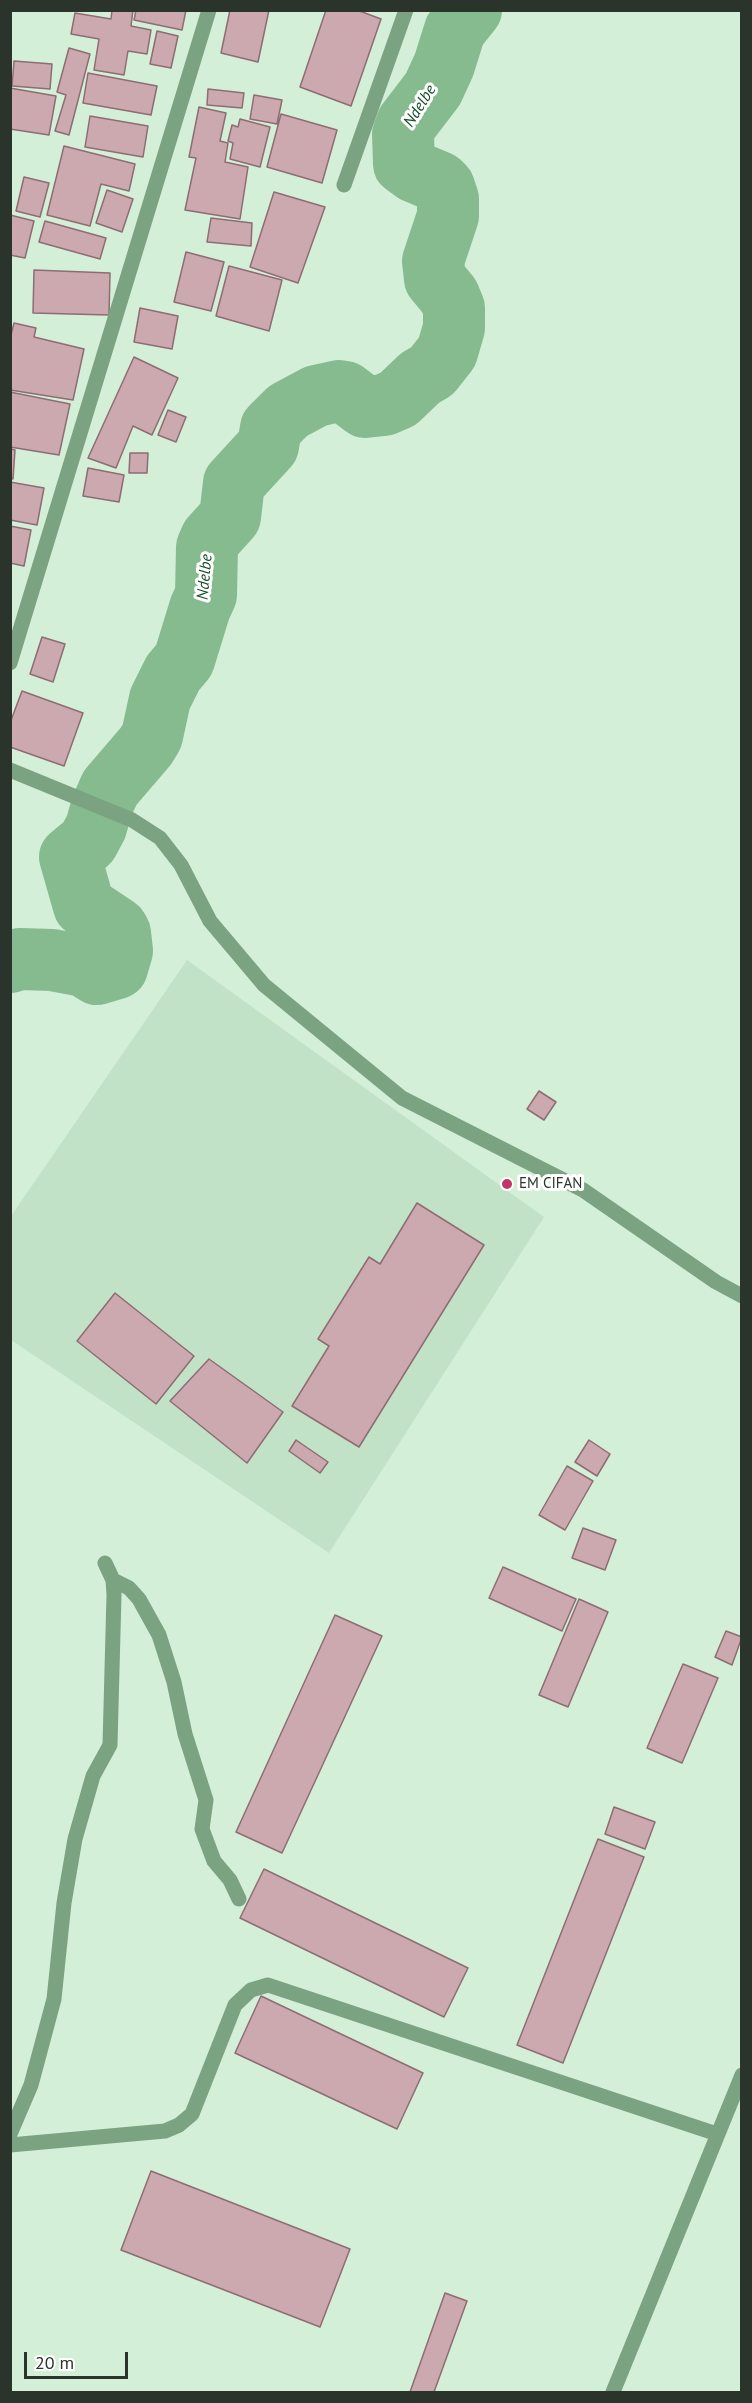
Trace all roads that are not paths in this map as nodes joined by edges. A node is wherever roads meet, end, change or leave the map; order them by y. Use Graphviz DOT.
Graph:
graph roads {
  1 [pos="209,10"];
  2 [pos="406,10"];
  3 [pos="344,184"];
  4 [pos="10,663"];
  5 [pos="11,773"];
  6 [pos="741,1296"];
  7 [pos="105,1563"];
  8 [pos="113,1580"];
  9 [pos="238,1899"];
  10 [pos="741,2075"];
  11 [pos="10,2134"];
  12 [pos="717,2134"];
  13 [pos="10,2145"];
  14 [pos="613,2392"];
  1 -- 4 [label="street"];
  2 -- 3 [label="street"];
  5 -- 6 [label="street"];
  7 -- 8 [label="street"];
  8 -- 9 [label="street"];
  8 -- 11 [label="street"];
  10 -- 12 [label="street"];
  12 -- 13 [label="street"];
  12 -- 14 [label="street"];
}
